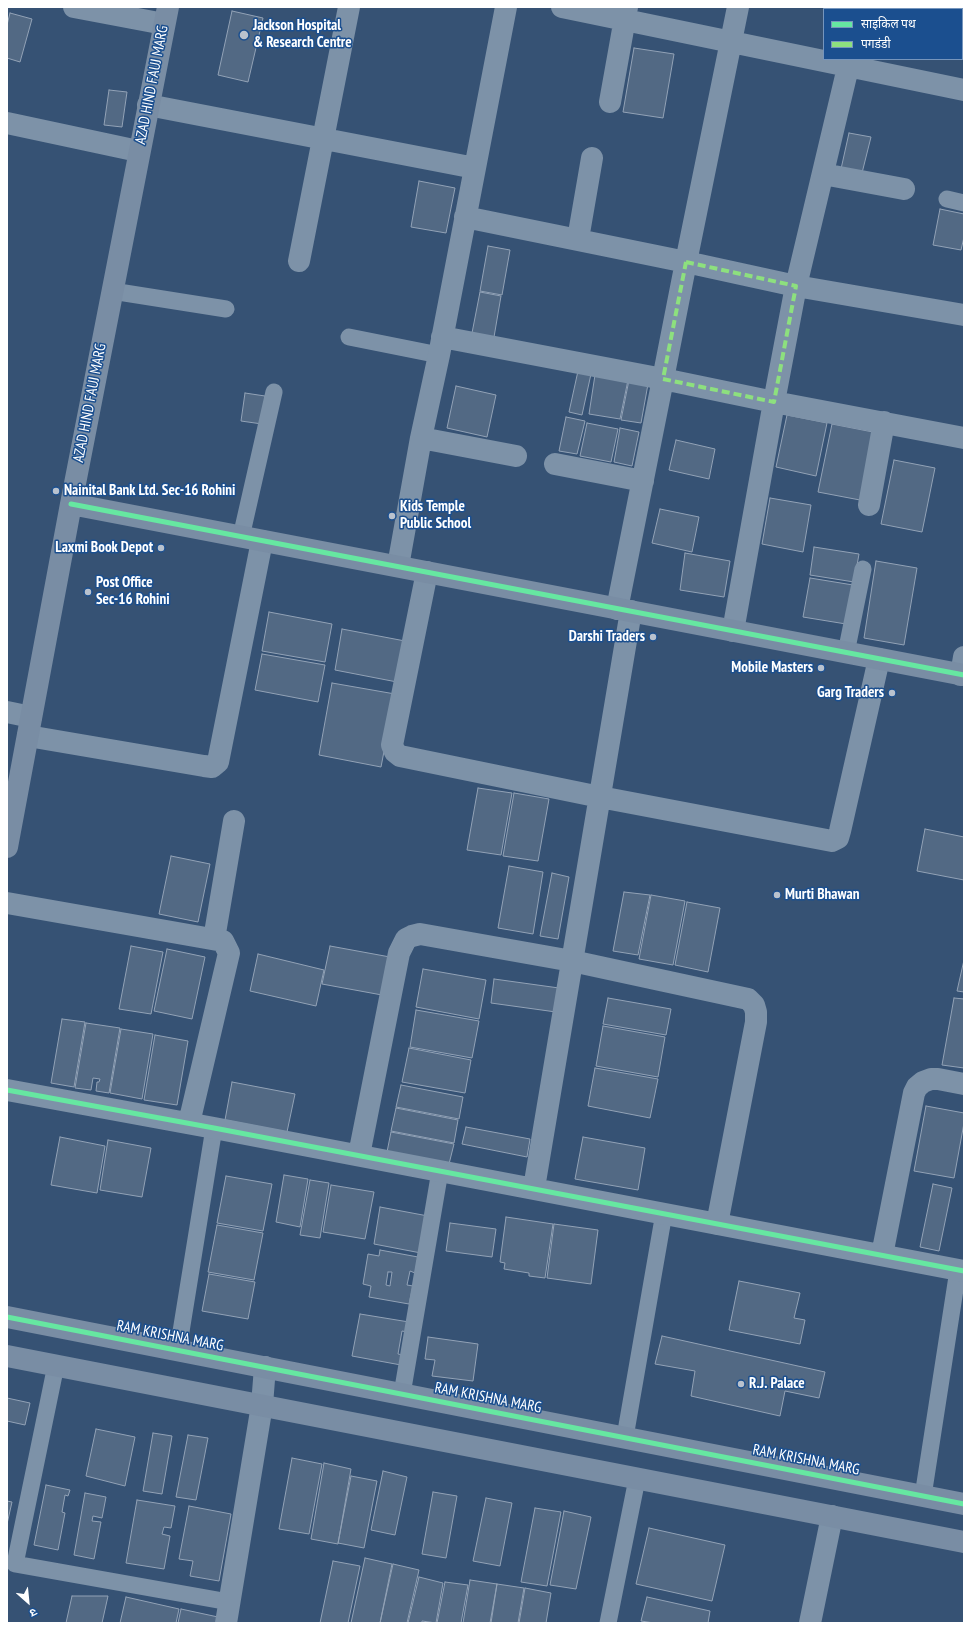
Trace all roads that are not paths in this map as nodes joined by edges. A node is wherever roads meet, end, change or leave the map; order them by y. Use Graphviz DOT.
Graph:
graph roads {
  1 [pos="74,7"];
  2 [pos="349,7"];
  3 [pos="506,7"];
  4 [pos="562,7"];
  5 [pos="738,7"];
  6 [pos="626,14"];
  7 [pos="166,16"];
  8 [pos="730,41"];
  9 [pos="823,57"];
  10 [pos="838,60"];
  11 [pos="849,62"];
  12 [pos="964,90"];
  13 [pos="610,102"];
  14 [pos="148,105"];
  15 [pos="7,123"];
  16 [pos="322,139"];
  17 [pos="138,152"];
  18 [pos="592,158"];
  19 [pos="475,168"];
  20 [pos="823,174"];
  21 [pos="904,189"];
  22 [pos="948,199"];
  23 [pos="964,203"];
  24 [pos="465,217"];
  25 [pos="578,239"];
  26 [pos="298,260"];
  27 [pos="686,262"];
  28 [pos="796,286"];
  29 [pos="112,292"];
  30 [pos="226,309"];
  31 [pos="964,315"];
  32 [pos="349,337"];
  33 [pos="440,346"];
  34 [pos="664,379"];
  35 [pos="274,392"];
  36 [pos="774,402"];
  37 [pos="884,422"];
  38 [pos="421,438"];
  39 [pos="964,438"];
  40 [pos="516,456"];
  41 [pos="555,464"];
  42 [pos="643,481"];
  43 [pos="71,504"];
  44 [pos="869,505"];
  45 [pos="242,537"];
  46 [pos="262,542"];
  47 [pos="398,566"];
  48 [pos="863,569"];
  49 [pos="427,572"];
  50 [pos="624,610"];
  51 [pos="733,631"];
  52 [pos="846,653"];
  53 [pos="879,659"];
  54 [pos="963,669"];
  55 [pos="7,712"];
  56 [pos="30,727"];
  57 [pos="600,797"];
  58 [pos="234,821"];
  59 [pos="7,846"];
  60 [pos="7,903"];
  61 [pos="214,939"];
  62 [pos="572,961"];
  63 [pos="964,1084"];
  64 [pos="7,1090"];
  65 [pos="189,1123"];
  66 [pos="214,1128"];
  67 [pos="359,1155"];
  68 [pos="440,1171"];
  69 [pos="534,1188"];
  70 [pos="664,1214"];
  71 [pos="717,1224"];
  72 [pos="882,1255"];
  73 [pos="961,1270"];
  74 [pos="7,1317"];
  75 [pos="178,1350"];
  76 [pos="7,1356"];
  77 [pos="56,1365"];
  78 [pos="265,1367"];
  79 [pos="402,1394"];
  80 [pos="262,1405"];
  81 [pos="625,1437"];
  82 [pos="637,1479"];
  83 [pos="924,1496"];
  84 [pos="964,1504"];
  85 [pos="832,1516"];
  86 [pos="964,1542"];
  87 [pos="229,1602"];
  88 [pos="226,1623"];
  89 [pos="608,1623"];
  90 [pos="810,1623"];
  1 -- 7 [label="street"];
  2 -- 16 [label="street"];
  3 -- 19 [label="street"];
  4 -- 6 [label="street"];
  5 -- 8 [label="street"];
  6 -- 8 [label="street"];
  6 -- 13 [label="street"];
  7 -- 14 [label="street, AZAD HIND FAUJ MARG"];
  8 -- 9 [label="street"];
  8 -- 27 [label="street"];
  10 -- 11 [label="street"];
  11 -- 12 [label="street"];
  11 -- 20 [label="street"];
  14 -- 16 [label="street"];
  14 -- 17 [label="street, AZAD HIND FAUJ MARG"];
  15 -- 17 [label="street"];
  16 -- 19 [label="street"];
  16 -- 26 [label="street"];
  17 -- 29 [label="street, AZAD HIND FAUJ MARG"];
  18 -- 25 [label="street"];
  19 -- 24 [label="street"];
  20 -- 21 [label="street"];
  20 -- 28 [label="street"];
  22 -- 23 [label="lane"];
  24 -- 25 [label="street"];
  24 -- 33 [label="street"];
  25 -- 27 [label="street"];
  27 -- 28 [label="street"];
  27 -- 34 [label="street"];
  28 -- 31 [label="street"];
  28 -- 36 [label="street"];
  29 -- 30 [label="lane"];
  29 -- 43 [label="street, AZAD HIND FAUJ MARG"];
  32 -- 33 [label="lane"];
  33 -- 34 [label="street"];
  33 -- 38 [label="street"];
  34 -- 36 [label="street"];
  34 -- 42 [label="street"];
  35 -- 45 [label="lane"];
  36 -- 37 [label="street"];
  36 -- 51 [label="street"];
  37 -- 39 [label="street"];
  37 -- 44 [label="street"];
  38 -- 40 [label="street"];
  38 -- 47 [label="street"];
  41 -- 42 [label="street"];
  42 -- 50 [label="street"];
  43 -- 45 [label="street"];
  43 -- 56 [label="street, AZAD HIND FAUJ MARG"];
  45 -- 46 [label="street"];
  46 -- 47 [label="street"];
  46 -- 56 [label="street"];
  47 -- 49 [label="street"];
  48 -- 52 [label="lane"];
  49 -- 50 [label="street"];
  49 -- 57 [label="street"];
  50 -- 51 [label="street"];
  50 -- 57 [label="street"];
  51 -- 52 [label="street"];
  52 -- 53 [label="street"];
  53 -- 54 [label="street"];
  53 -- 57 [label="street"];
  55 -- 56 [label="street"];
  56 -- 59 [label="street, AZAD HIND FAUJ MARG"];
  57 -- 62 [label="street"];
  58 -- 61 [label="street"];
  60 -- 61 [label="street"];
  61 -- 65 [label="street"];
  62 -- 67 [label="street"];
  62 -- 69 [label="street"];
  62 -- 71 [label="street"];
  63 -- 72 [label="street"];
  64 -- 65 [label="street"];
  65 -- 66 [label="street"];
  66 -- 67 [label="street"];
  66 -- 75 [label="lane"];
  67 -- 68 [label="street"];
  68 -- 69 [label="street"];
  68 -- 79 [label="lane"];
  69 -- 70 [label="street"];
  70 -- 71 [label="street"];
  70 -- 81 [label="lane"];
  71 -- 72 [label="street"];
  72 -- 73 [label="street"];
  73 -- 83 [label="lane"];
  74 -- 75 [label="street, RAM KRISHNA MARG"];
  75 -- 78 [label="street, RAM KRISHNA MARG"];
  76 -- 77 [label="street"];
  77 -- 80 [label="street"];
  77 -- 87 [label="lane"];
  78 -- 79 [label="street, RAM KRISHNA MARG"];
  78 -- 80 [label="street"];
  79 -- 81 [label="street, RAM KRISHNA MARG"];
  80 -- 82 [label="street"];
  80 -- 87 [label="street"];
  81 -- 83 [label="street, RAM KRISHNA MARG"];
  82 -- 85 [label="street"];
  82 -- 89 [label="lane"];
  83 -- 84 [label="street, RAM KRISHNA MARG"];
  85 -- 86 [label="street"];
  85 -- 90 [label="street"];
  87 -- 88 [label="street"];
}
